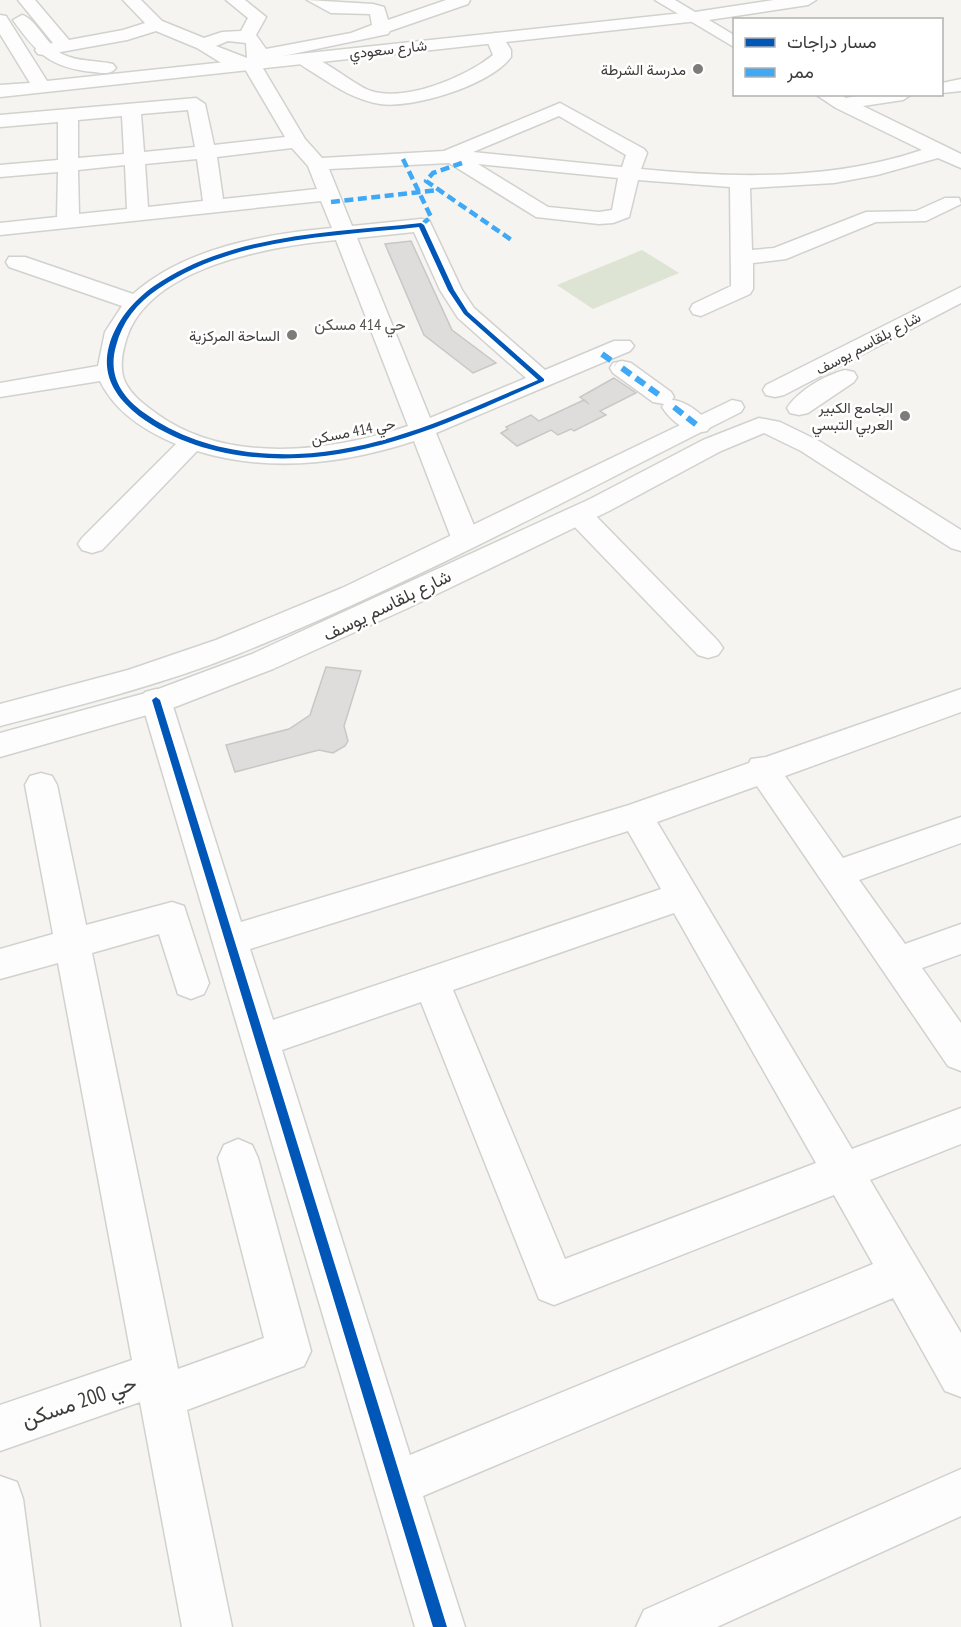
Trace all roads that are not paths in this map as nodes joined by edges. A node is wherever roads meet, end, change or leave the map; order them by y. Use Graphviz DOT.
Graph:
graph roads {
  1 [pos="9,0"];
  2 [pos="26,0"];
  3 [pos="131,0"];
  4 [pos="234,0"];
  5 [pos="315,0"];
  6 [pos="663,0"];
  7 [pos="716,0"];
  8 [pos="808,0"];
  9 [pos="458,2"];
  10 [pos="424,5"];
  11 [pos="692,14"];
  12 [pos="0,20"];
  13 [pos="156,26"];
  14 [pos="382,30"];
  15 [pos="246,37"];
  16 [pos="495,38"];
  17 [pos="733,41"];
  18 [pos="206,45"];
  19 [pos="65,46"];
  20 [pos="44,50"];
  21 [pos="304,58"];
  22 [pos="230,60"];
  23 [pos="255,61"];
  24 [pos="84,74"];
  25 [pos="961,85"];
  26 [pos="42,87"];
  27 [pos="943,88"];
  28 [pos="0,91"];
  29 [pos="828,96"];
  30 [pos="891,96"];
  31 [pos="843,104"];
  32 [pos="131,110"];
  33 [pos="68,115"];
  34 [pos="0,121"];
  35 [pos="0,128"];
  36 [pos="297,142"];
  37 [pos="939,151"];
  38 [pos="206,152"];
  39 [pos="448,157"];
  40 [pos="134,158"];
  41 [pos="961,162"];
  42 [pos="317,164"];
  43 [pos="68,165"];
  44 [pos="0,171"];
  45 [pos="629,173"];
  46 [pos="740,181"];
  47 [pos="328,194"];
  48 [pos="952,202"];
  49 [pos="214,206"];
  50 [pos="138,214"];
  51 [pos="68,222"];
  52 [pos="0,229"];
  53 [pos="344,234"];
  54 [pos="742,257"];
  55 [pos="17,262"];
  56 [pos="961,294"];
  57 [pos="136,303"];
  58 [pos="701,309"];
  59 [pos="961,316"];
  60 [pos="108,372"];
  61 [pos="542,380"];
  62 [pos="0,390"];
  63 [pos="752,394"];
  64 [pos="799,411"];
  65 [pos="698,426"];
  66 [pos="765,427"];
  67 [pos="422,431"];
  68 [pos="192,442"];
  69 [pos="579,515"];
  70 [pos="961,520"];
  71 [pos="466,540"];
  72 [pos="961,542"];
  73 [pos="92,544"];
  74 [pos="708,648"];
  75 [pos="156,700"];
  76 [pos="961,700"];
  77 [pos="0,715"];
  78 [pos="0,745"];
  79 [pos="762,768"];
  80 [pos="41,785"];
  81 [pos="636,816"];
  82 [pos="961,830"];
  83 [pos="836,874"];
  84 [pos="682,896"];
  85 [pos="961,939"];
  86 [pos="230,940"];
  87 [pos="72,943"];
  88 [pos="897,962"];
  89 [pos="0,964"];
  90 [pos="431,982"];
  91 [pos="191,983"];
  92 [pos="260,1041"];
  93 [pos="961,1054"];
  94 [pos="961,1126"];
  95 [pos="238,1158"];
  96 [pos="843,1172"];
  97 [pos="902,1273"];
  98 [pos="961,1375"];
  99 [pos="159,1385"];
  100 [pos="0,1428"];
  101 [pos="396,1484"];
  102 [pos="961,1492"];
  103 [pos="0,1499"];
  104 [pos="15,1627"];
  105 [pos="207,1627"];
  106 [pos="440,1627"];
  107 [pos="661,1627"];
  1 -- 20 [label="street, شارع سعودي"];
  2 -- 19 [label="street"];
  3 -- 13 [label="street"];
  4 -- 15 [label="street"];
  5 -- 14 [label="street"];
  6 -- 11 [label="street"];
  7 -- 11 [label="street"];
  8 -- 11 [label="street"];
  9 -- 10 [label="street"];
  10 -- 14 [label="street"];
  11 -- 16 [label="street, شارع سعودي"];
  11 -- 17 [label="street"];
  11 -- 23 [label="street, شارع سعودي"];
  12 -- 26 [label="street"];
  13 -- 18 [label="street"];
  13 -- 19 [label="street"];
  14 -- 23 [label="street"];
  15 -- 18 [label="street"];
  15 -- 23 [label="street"];
  16 -- 21 [label="street, شارع سعودي"];
  16 -- 21 [label="street"];
  18 -- 22 [label="street"];
  19 -- 20 [label="street"];
  20 -- 24 [label="street, شارع سعودي"];
  21 -- 23 [label="street, شارع سعودي"];
  22 -- 23 [label="street"];
  22 -- 24 [label="street, شارع سعودي"];
  23 -- 24 [label="street, شارع سعودي"];
  23 -- 36 [label="street"];
  24 -- 26 [label="street, شارع سعودي"];
  25 -- 27 [label="street"];
  26 -- 28 [label="street, شارع سعودي"];
  29 -- 31 [label="street"];
  30 -- 31 [label="street"];
  31 -- 37 [label="street"];
  32 -- 33 [label="street"];
  32 -- 38 [label="street"];
  32 -- 40 [label="street"];
  33 -- 34 [label="street"];
  33 -- 43 [label="street"];
  34 -- 35 [label="street"];
  36 -- 38 [label="street"];
  36 -- 42 [label="street"];
  37 -- 41 [label="street"];
  37 -- 46 [label="street"];
  38 -- 40 [label="street"];
  38 -- 49 [label="street"];
  39 -- 42 [label="street"];
  39 -- 45 [label="street"];
  39 -- 45 [label="street"];
  39 -- 45 [label="street"];
  40 -- 43 [label="street"];
  40 -- 50 [label="street"];
  42 -- 47 [label="street"];
  43 -- 44 [label="street"];
  43 -- 51 [label="street"];
  45 -- 46 [label="street"];
  46 -- 54 [label="street"];
  47 -- 49 [label="street"];
  47 -- 53 [label="street"];
  48 -- 54 [label="street"];
  49 -- 50 [label="street"];
  50 -- 51 [label="street"];
  51 -- 52 [label="street"];
  53 -- 57 [label="street"];
  53 -- 61 [label="street"];
  53 -- 67 [label="street"];
  54 -- 58 [label="street"];
  55 -- 57 [label="street"];
  56 -- 63 [label="street, شارع بلقاسم يوسف"];
  57 -- 60 [label="street"];
  59 -- 64 [label="street, شارع بلقاسم يوسف"];
  60 -- 62 [label="street"];
  60 -- 68 [label="street, حي 414 مسكن"];
  61 -- 65 [label="street, حي 414 مسكن"];
  61 -- 67 [label="street, حي 414 مسكن"];
  63 -- 64 [label="street"];
  63 -- 65 [label="street, شارع بلقاسم يوسف"];
  63 -- 66 [label="street"];
  64 -- 66 [label="street, شارع بلقاسم يوسف"];
  64 -- 70 [label="street"];
  65 -- 71 [label="street, شارع بلقاسم يوسف"];
  66 -- 69 [label="street, شارع بلقاسم يوسف"];
  66 -- 72 [label="street"];
  67 -- 68 [label="street, حي 414 مسكن"];
  67 -- 71 [label="street"];
  68 -- 73 [label="street"];
  69 -- 74 [label="street"];
  69 -- 75 [label="street, شارع بلقاسم يوسف"];
  71 -- 77 [label="street, شارع بلقاسم يوسف"];
  75 -- 78 [label="street, شارع بلقاسم يوسف"];
  75 -- 86 [label="street"];
  76 -- 79 [label="street"];
  79 -- 81 [label="street"];
  79 -- 83 [label="street"];
  80 -- 87 [label="street"];
  81 -- 84 [label="street"];
  81 -- 86 [label="street"];
  82 -- 83 [label="street"];
  83 -- 88 [label="street"];
  84 -- 90 [label="street"];
  84 -- 96 [label="street"];
  85 -- 88 [label="street"];
  86 -- 92 [label="street"];
  87 -- 89 [label="street"];
  87 -- 91 [label="street"];
  87 -- 99 [label="street"];
  88 -- 93 [label="street"];
  90 -- 92 [label="street"];
  90 -- 96 [label="street"];
  92 -- 101 [label="street"];
  94 -- 96 [label="street"];
  95 -- 99 [label="street, حي 200 مسكن"];
  96 -- 97 [label="street"];
  97 -- 98 [label="street"];
  97 -- 101 [label="street"];
  99 -- 100 [label="street, حي 200 مسكن"];
  99 -- 105 [label="street"];
  101 -- 106 [label="street"];
  102 -- 107 [label="street"];
  103 -- 104 [label="street"];
}
